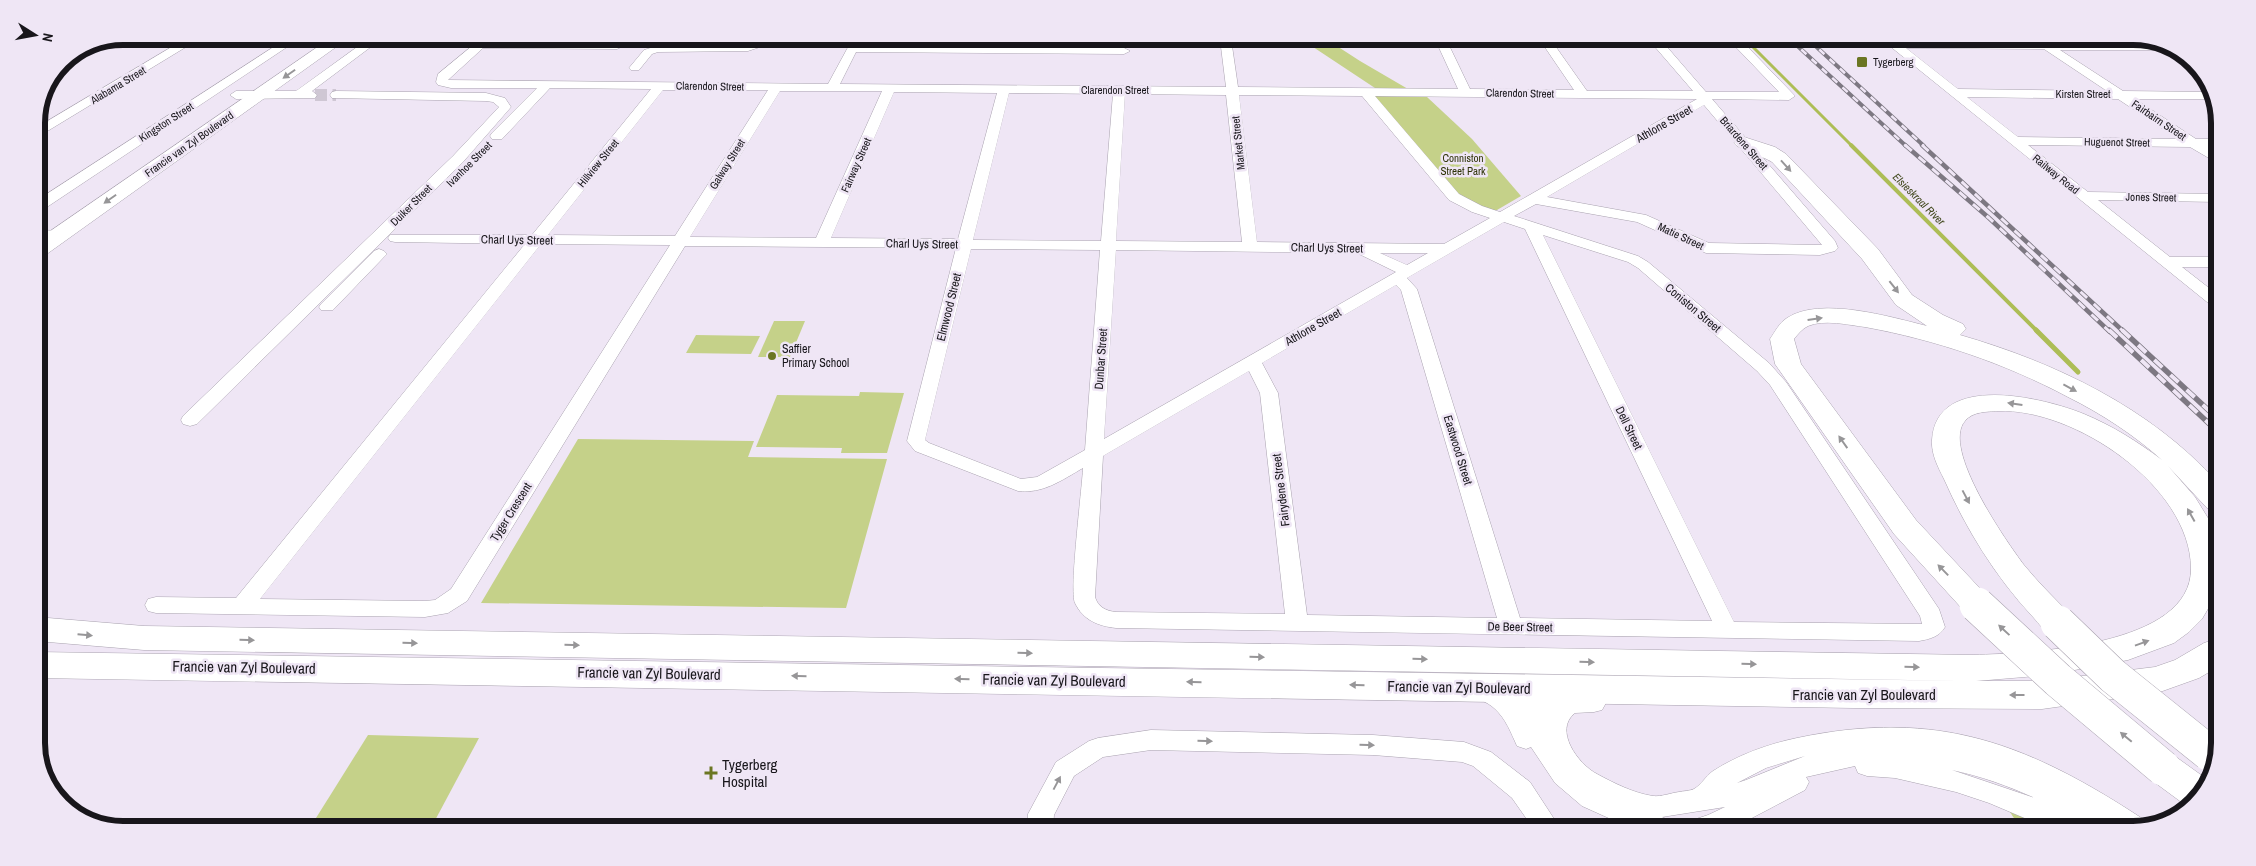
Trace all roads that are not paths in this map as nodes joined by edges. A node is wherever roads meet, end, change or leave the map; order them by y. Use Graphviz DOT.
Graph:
graph roads {
  1 [pos="184,45"];
  2 [pos="284,45"];
  3 [pos="309,45"];
  4 [pos="331,45"];
  5 [pos="367,45"];
  6 [pos="480,45"];
  7 [pos="756,45"];
  8 [pos="854,45"];
  9 [pos="1227,45"];
  10 [pos="1443,45"];
  11 [pos="1549,45"];
  12 [pos="1659,45"];
  13 [pos="1740,45"];
  14 [pos="2130,45"];
  15 [pos="617,46"];
  16 [pos="2048,47"];
  17 [pos="852,49"];
  18 [pos="1124,51"];
  19 [pos="635,68"];
  20 [pos="442,82"];
  21 [pos="547,85"];
  22 [pos="660,86"];
  23 [pos="776,87"];
  24 [pos="832,88"];
  25 [pos="890,88"];
  26 [pos="1004,89"];
  27 [pos="1119,90"];
  28 [pos="1232,91"];
  29 [pos="1365,92"];
  30 [pos="1466,93"];
  31 [pos="1954,93"];
  32 [pos="1583,94"];
  33 [pos="236,95"];
  34 [pos="259,95"];
  35 [pos="299,95"];
  36 [pos="315,95"];
  37 [pos="336,95"];
  38 [pos="1652,95"];
  39 [pos="2121,95"];
  40 [pos="2206,96"];
  41 [pos="1704,97"];
  42 [pos="1683,114"];
  43 [pos="45,129"];
  44 [pos="2015,141"];
  45 [pos="1744,143"];
  46 [pos="2193,143"];
  47 [pos="2211,143"];
  48 [pos="2211,155"];
  49 [pos="2084,196"];
  50 [pos="2211,198"];
  51 [pos="1534,199"];
  52 [pos="45,202"];
  53 [pos="1504,217"];
  54 [pos="45,226"];
  55 [pos="1530,226"];
  56 [pos="45,233"];
  57 [pos="60,234"];
  58 [pos="395,238"];
  59 [pos="537,240"];
  60 [pos="679,241"];
  61 [pos="821,243"];
  62 [pos="965,244"];
  63 [pos="45,245"];
  64 [pos="1108,246"];
  65 [pos="1250,247"];
  66 [pos="1358,248"];
  67 [pos="1830,248"];
  68 [pos="1450,249"];
  69 [pos="2166,262"];
  70 [pos="2211,262"];
  71 [pos="1404,275"];
  72 [pos="2211,297"];
  73 [pos="327,307"];
  74 [pos="1253,362"];
  75 [pos="2036,371"];
  76 [pos="190,420"];
  77 [pos="916,437"];
  78 [pos="1095,453"];
  79 [pos="2211,494"];
  80 [pos="156,605"];
  81 [pos="242,606"];
  82 [pos="1105,619"];
  83 [pos="1297,623"];
  84 [pos="1511,626"];
  85 [pos="1934,627"];
  86 [pos="45,630"];
  87 [pos="1727,630"];
  88 [pos="2091,655"];
  89 [pos="2091,655"];
  90 [pos="2091,655"];
  91 [pos="2091,655"];
  92 [pos="2211,655"];
  93 [pos="1557,661"];
  94 [pos="45,666"];
  95 [pos="1472,674"];
  96 [pos="1528,689"];
  97 [pos="1854,694"];
  98 [pos="1554,738"];
  99 [pos="2210,755"];
  100 [pos="1880,764"];
  101 [pos="2195,791"];
  102 [pos="1702,798"];
  103 [pos="1040,821"];
  104 [pos="1542,821"];
  105 [pos="1612,821"];
  106 [pos="1644,821"];
  107 [pos="1722,821"];
  108 [pos="2060,821"];
  109 [pos="2078,821"];
  110 [pos="2098,821"];
  111 [pos="2112,821"];
  112 [pos="2126,821"];
  1 -- 43 [label="street, Alabama Street"];
  2 -- 52 [label="street, Kingston Street"];
  3 -- 33 [label="main road, Francie van Zyl Boulevard"];
  4 -- 34 [label="main road, Francie van Zyl Boulevard, one-way"];
  5 -- 35 [label="street"];
  6 -- 15 [label="street"];
  6 -- 20 [label="street"];
  7 -- 19 [label="street"];
  8 -- 17 [label="street"];
  9 -- 28 [label="street, Market Street"];
  10 -- 30 [label="street"];
  11 -- 32 [label="street"];
  12 -- 41 [label="street, Briardene Street"];
  13 -- 41 [label="street, Clarendon Street"];
  14 -- 16 [label="street"];
  16 -- 31 [label="street, Railway Road"];
  16 -- 39 [label="street, Fairbairn Street"];
  17 -- 18 [label="street"];
  17 -- 24 [label="street"];
  20 -- 21 [label="street, Clarendon Street"];
  21 -- 22 [label="street, Clarendon Street"];
  21 -- 58 [label="street, Ivanhoe Street"];
  22 -- 23 [label="street, Clarendon Street"];
  22 -- 59 [label="street, Hillview Street"];
  23 -- 24 [label="street, Clarendon Street"];
  23 -- 60 [label="street, Galway Street"];
  24 -- 25 [label="street, Clarendon Street"];
  25 -- 26 [label="street, Clarendon Street"];
  25 -- 61 [label="street, Fairway Street"];
  26 -- 27 [label="street, Clarendon Street"];
  26 -- 62 [label="street, Elmwood Street"];
  27 -- 28 [label="street, Clarendon Street"];
  27 -- 64 [label="street, Dunbar Street"];
  28 -- 29 [label="street, Clarendon Street"];
  28 -- 65 [label="street, Market Street"];
  29 -- 30 [label="street, Clarendon Street"];
  29 -- 53 [label="street, Coniston Street"];
  30 -- 32 [label="street, Clarendon Street"];
  31 -- 39 [label="street, Kirsten Street"];
  31 -- 44 [label="street, Railway Road"];
  32 -- 38 [label="street, Clarendon Street"];
  33 -- 34 [label="street"];
  33 -- 54 [label="main road, Francie van Zyl Boulevard"];
  34 -- 35 [label="street"];
  34 -- 57 [label="main road, Francie van Zyl Boulevard, one-way"];
  35 -- 36 [label="street"];
  37 -- 76 [label="street, Duiker Street"];
  38 -- 41 [label="street, Clarendon Street"];
  38 -- 42 [label="street"];
  39 -- 40 [label="street, Kirsten Street"];
  39 -- 46 [label="street, Fairbairn Street"];
  41 -- 42 [label="street, Athlone Street"];
  41 -- 45 [label="street, Briardene Street"];
  42 -- 51 [label="street, Athlone Street"];
  44 -- 46 [label="street, Huguenot Street"];
  44 -- 49 [label="street, Railway Road"];
  45 -- 67 [label="street, Briardene Street"];
  45 -- 75 [label="main road, one-way"];
  46 -- 47 [label="street, Huguenot Street"];
  46 -- 48 [label="street, Fairbairn Street"];
  49 -- 50 [label="street, Jones Street"];
  49 -- 69 [label="street, Railway Road"];
  51 -- 53 [label="street, Athlone Street"];
  51 -- 67 [label="street, Matie Street"];
  53 -- 55 [label="street, Coniston Street"];
  53 -- 68 [label="street, Athlone Street"];
  55 -- 85 [label="street, Coniston Street"];
  55 -- 87 [label="street, Dell Street"];
  56 -- 57 [label="street"];
  57 -- 63 [label="main road, Francie van Zyl Boulevard"];
  58 -- 59 [label="street, Charl Uys Street"];
  58 -- 73 [label="street, Ivanhoe Street"];
  59 -- 60 [label="street, Charl Uys Street"];
  59 -- 81 [label="street"];
  60 -- 61 [label="street, Charl Uys Street"];
  60 -- 81 [label="street, Tyger Crescent"];
  61 -- 62 [label="street, Charl Uys Street"];
  62 -- 64 [label="street, Charl Uys Street"];
  62 -- 77 [label="street, Elmwood Street"];
  64 -- 65 [label="street, Charl Uys Street"];
  64 -- 78 [label="street, Dunbar Street"];
  65 -- 66 [label="street, Charl Uys Street"];
  66 -- 68 [label="street, Charl Uys Street"];
  66 -- 71 [label="street"];
  68 -- 71 [label="street, Athlone Street"];
  69 -- 70 [label="street"];
  69 -- 72 [label="street, Railway Road"];
  71 -- 74 [label="street, Athlone Street"];
  71 -- 84 [label="street, Eastwood Street"];
  74 -- 78 [label="street, Athlone Street"];
  74 -- 83 [label="street, Fairydene Street"];
  75 -- 79 [label="main road, one-way"];
  101 -- 75 [label="main road, one-way, bridge"];
  77 -- 78 [label="street, Athlone Street"];
  78 -- 82 [label="street, Dunbar Street"];
  80 -- 81 [label="street, Tyger Crescent"];
  82 -- 83 [label="street, De Beer Street"];
  83 -- 84 [label="street, De Beer Street"];
  84 -- 87 [label="street, De Beer Street"];
  85 -- 87 [label="street, De Beer Street"];
  86 -- 95 [label="main road, Francie van Zyl Boulevard, one-way"];
  93 -- 88 [label="main road, Francie van Zyl Boulevard, one-way, bridge"];
  89 -- 90 [label="main road, Francie van Zyl Boulevard, one-way, bridge"];
  91 -- 99 [label="main road, Francie van Zyl Boulevard, one-way, bridge"];
  92 -- 97 [label="main road, Francie van Zyl Boulevard, one-way"];
  93 -- 95 [label="main road, Francie van Zyl Boulevard"];
  93 -- 96 [label="street"];
  95 -- 94 [label="main road, Francie van Zyl Boulevard, one-way"];
  95 -- 96 [label="main road, Francie van Zyl Boulevard"];
  95 -- 105 [label="street"];
  96 -- 97 [label="main road, Francie van Zyl Boulevard"];
  96 -- 98 [label="street"];
  96 -- 106 [label="street"];
  97 -- 98 [label="street"];
  98 -- 102 [label="street"];
  100 -- 107 [label="street"];
  100 -- 108 [label="street"];
  100 -- 109 [label="street"];
  102 -- 110 [label="street"];
  102 -- 111 [label="street"];
  102 -- 112 [label="street"];
  103 -- 104 [label="street, one-way"];
}
